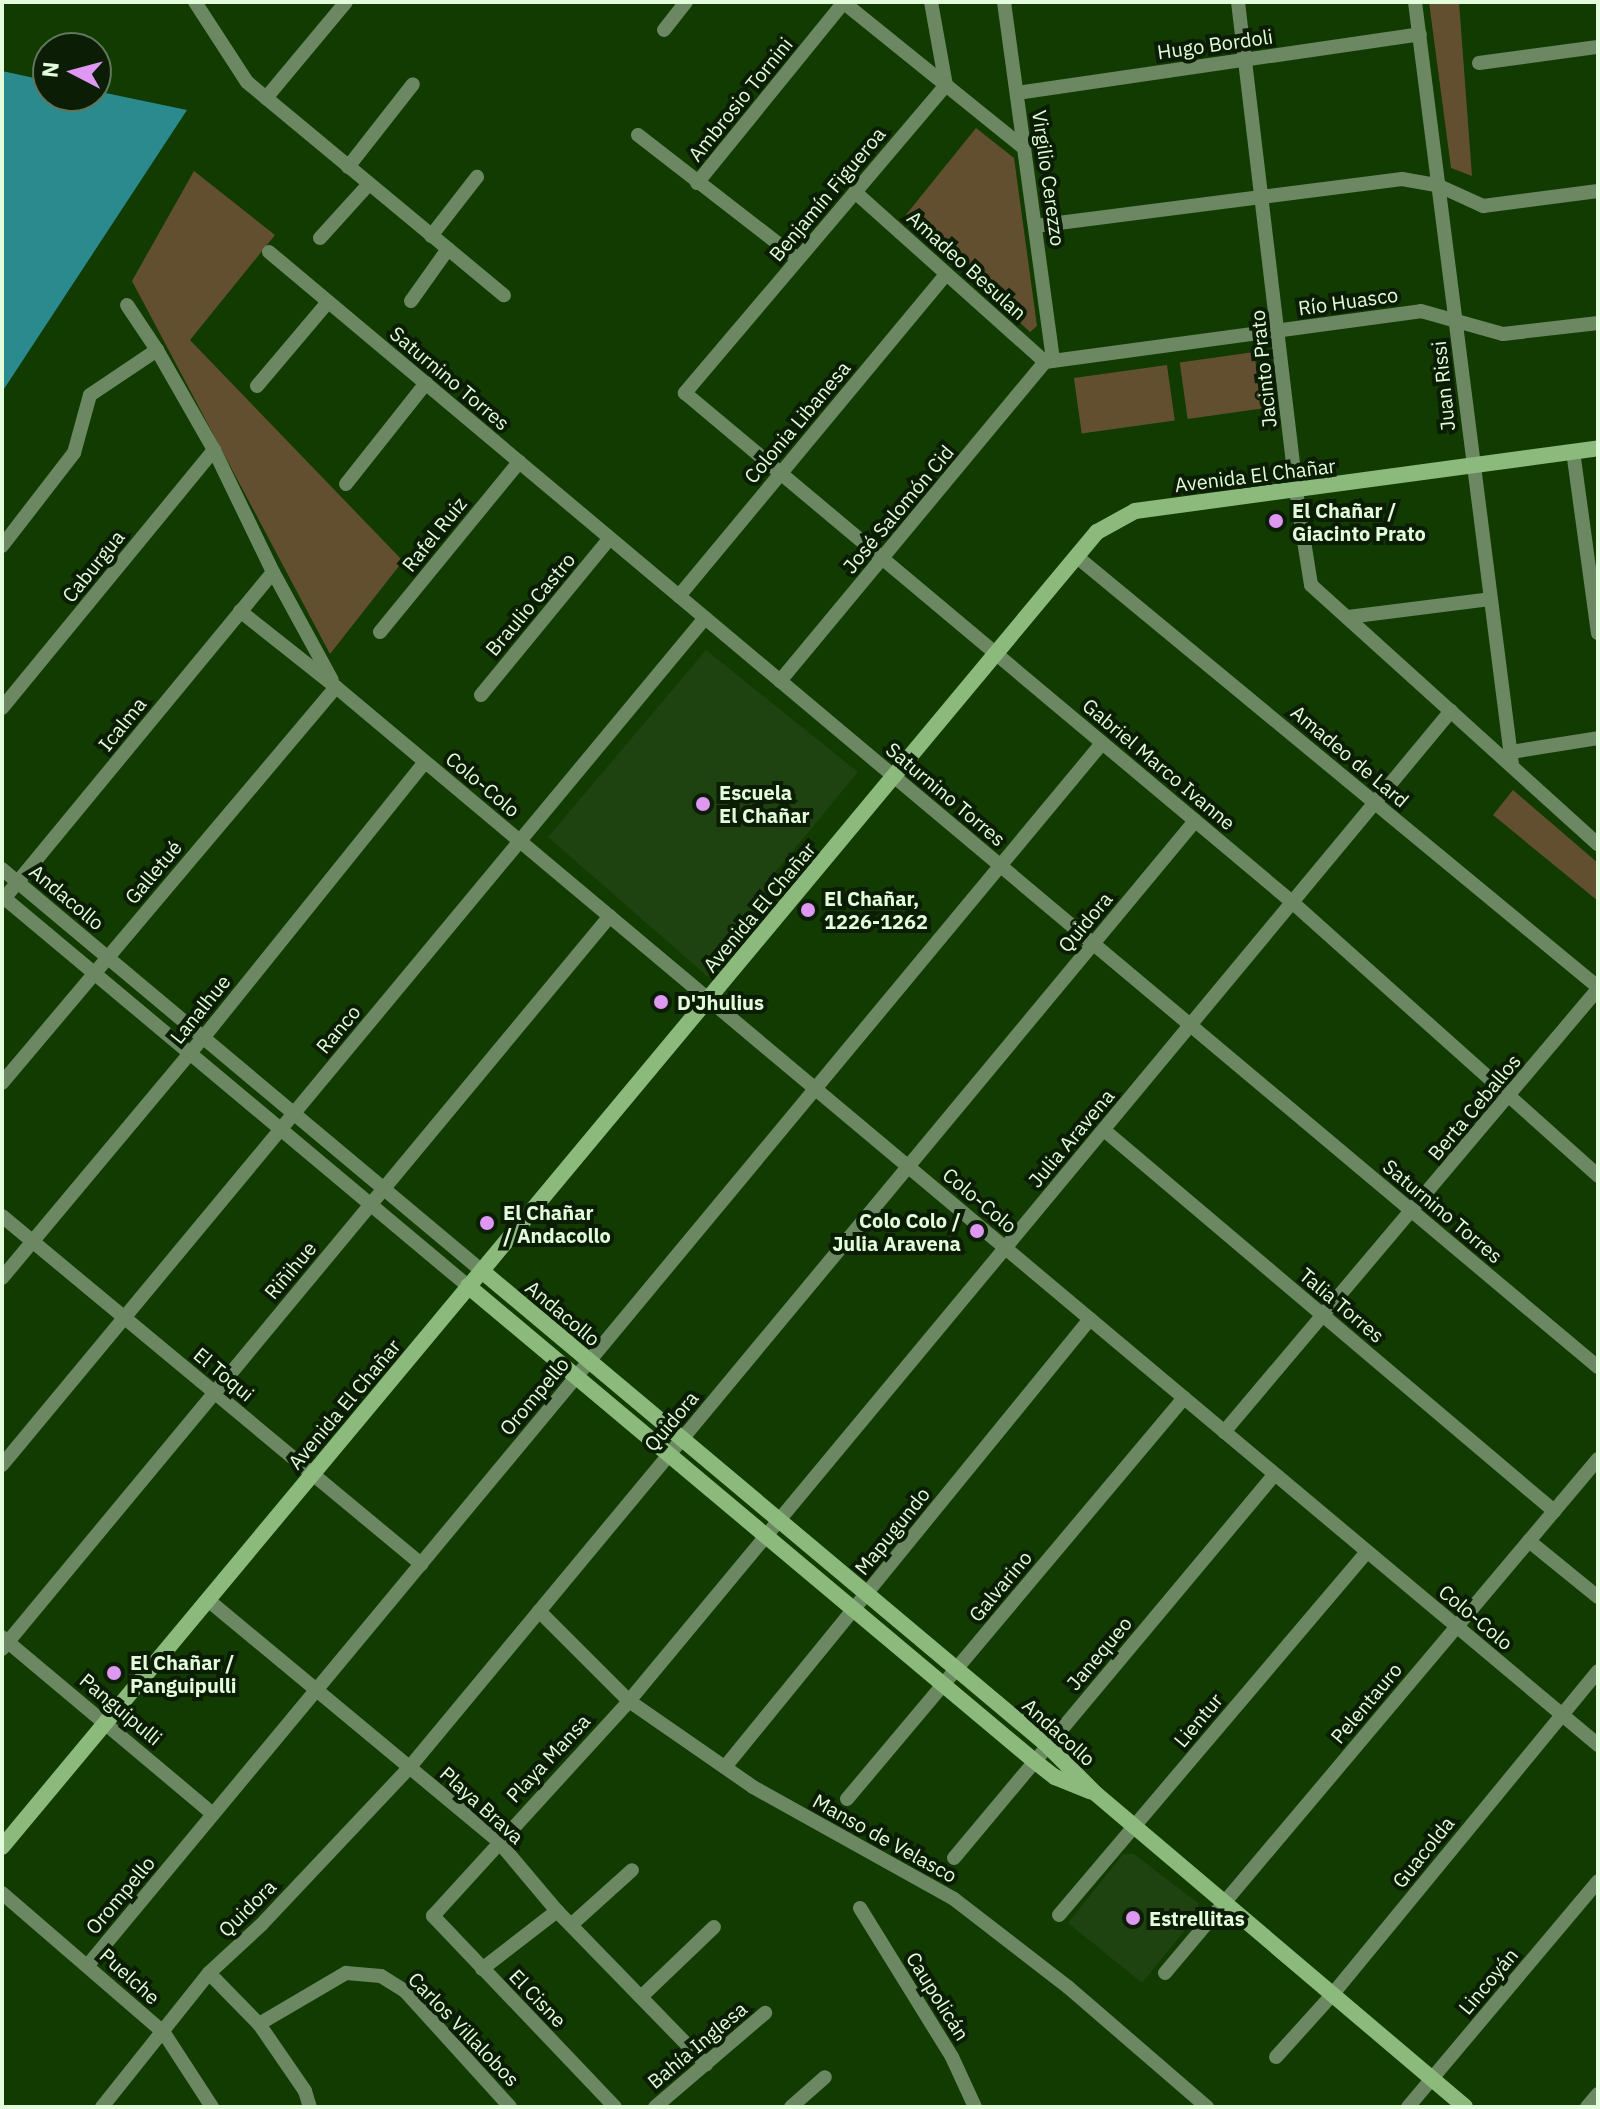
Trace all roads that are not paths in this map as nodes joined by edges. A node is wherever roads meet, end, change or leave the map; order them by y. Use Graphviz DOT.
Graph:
graph roads {
  1 [pos="346,2"];
  2 [pos="686,2"];
  3 [pos="843,2"];
  4 [pos="931,2"];
  5 [pos="1004,2"];
  6 [pos="1238,2"];
  7 [pos="1415,2"];
  8 [pos="197,3"];
  9 [pos="664,30"];
  10 [pos="1420,34"];
  11 [pos="1598,47"];
  12 [pos="1245,60"];
  13 [pos="1479,63"];
  14 [pos="413,84"];
  15 [pos="946,85"];
  16 [pos="1017,93"];
  17 [pos="266,98"];
  18 [pos="638,135"];
  19 [pos="1024,148"];
  20 [pos="348,167"];
  21 [pos="477,177"];
  22 [pos="697,183"];
  23 [pos="369,184"];
  24 [pos="1437,185"];
  25 [pos="1598,191"];
  26 [pos="855,192"];
  27 [pos="1262,197"];
  28 [pos="1035,226"];
  29 [pos="431,236"];
  30 [pos="320,238"];
  31 [pos="448,249"];
  32 [pos="269,252"];
  33 [pos="798,259"];
  34 [pos="946,274"];
  35 [pos="504,295"];
  36 [pos="411,301"];
  37 [pos="328,302"];
  38 [pos="127,305"];
  39 [pos="1456,319"];
  40 [pos="1598,323"];
  41 [pos="1279,331"];
  42 [pos="157,350"];
  43 [pos="1049,361"];
  44 [pos="426,383"];
  45 [pos="257,386"];
  46 [pos="685,393"];
  47 [pos="1598,448"];
  48 [pos="214,450"];
  49 [pos="1573,451"];
  50 [pos="519,462"];
  51 [pos="1472,466"];
  52 [pos="780,473"];
  53 [pos="346,484"];
  54 [pos="1296,491"];
  55 [pos="610,538"];
  56 [pos="2,546"];
  57 [pos="1076,556"];
  58 [pos="882,559"];
  59 [pos="273,572"];
  60 [pos="679,596"];
  61 [pos="1490,599"];
  62 [pos="240,611"];
  63 [pos="1348,617"];
  64 [pos="705,618"];
  65 [pos="380,632"];
  66 [pos="1598,633"];
  67 [pos="995,653"];
  68 [pos="780,681"];
  69 [pos="336,687"];
  70 [pos="481,695"];
  71 [pos="2,708"];
  72 [pos="1451,711"];
  73 [pos="1598,738"];
  74 [pos="1102,743"];
  75 [pos="1512,758"];
  76 [pos="425,762"];
  77 [pos="893,776"];
  78 [pos="1375,803"];
  79 [pos="1195,821"];
  80 [pos="1598,828"];
  81 [pos="1582,830"];
  82 [pos="520,841"];
  83 [pos="1598,844"];
  84 [pos="1000,866"];
  85 [pos="2,869"];
  86 [pos="17,882"];
  87 [pos="3,898"];
  88 [pos="1292,902"];
  89 [pos="610,916"];
  90 [pos="1093,943"];
  91 [pos="107,957"];
  92 [pos="94,973"];
  93 [pos="1598,988"];
  94 [pos="708,999"];
  95 [pos="1191,1025"];
  96 [pos="203,1038"];
  97 [pos="190,1054"];
  98 [pos="2,1083"];
  99 [pos="815,1088"];
  100 [pos="1508,1098"];
  101 [pos="294,1113"];
  102 [pos="281,1130"];
  103 [pos="1104,1130"];
  104 [pos="908,1166"];
  105 [pos="1598,1176"];
  106 [pos="384,1189"];
  107 [pos="370,1205"];
  108 [pos="1413,1211"];
  109 [pos="2,1216"];
  110 [pos="33,1241"];
  111 [pos="1006,1248"];
  112 [pos="482,1271"];
  113 [pos="2,1278"];
  114 [pos="468,1286"];
  115 [pos="1325,1316"];
  116 [pos="124,1318"];
  117 [pos="1090,1319"];
  118 [pos="589,1361"];
  119 [pos="1598,1367"];
  120 [pos="576,1377"];
  121 [pos="215,1392"];
  122 [pos="1184,1398"];
  123 [pos="1224,1432"];
  124 [pos="682,1439"];
  125 [pos="668,1455"];
  126 [pos="1598,1459"];
  127 [pos="2,1465"];
  128 [pos="312,1473"];
  129 [pos="1275,1474"];
  130 [pos="1554,1511"];
  131 [pos="779,1521"];
  132 [pos="766,1537"];
  133 [pos="1529,1541"];
  134 [pos="1367,1552"];
  135 [pos="421,1564"];
  136 [pos="867,1594"];
  137 [pos="1598,1597"];
  138 [pos="208,1600"];
  139 [pos="851,1608"];
  140 [pos="539,1611"];
  141 [pos="1457,1627"];
  142 [pos="4,1642"];
  143 [pos="957,1669"];
  144 [pos="1598,1671"];
  145 [pos="943,1685"];
  146 [pos="316,1690"];
  147 [pos="629,1701"];
  148 [pos="1561,1714"];
  149 [pos="106,1722"];
  150 [pos="1047,1745"];
  151 [pos="1598,1745"];
  152 [pos="1033,1760"];
  153 [pos="725,1767"];
  154 [pos="409,1768"];
  155 [pos="1095,1793"];
  156 [pos="847,1799"];
  157 [pos="213,1814"];
  158 [pos="1134,1826"];
  159 [pos="498,1841"];
  160 [pos="2,1847"];
  161 [pos="954,1858"];
  162 [pos="632,1870"];
  163 [pos="1598,1881"];
  164 [pos="2,1893"];
  165 [pos="1224,1903"];
  166 [pos="860,1908"];
  167 [pos="557,1911"];
  168 [pos="1059,1915"];
  169 [pos="433,1916"];
  170 [pos="571,1925"];
  171 [pos="714,1927"];
  172 [pos="88,1965"];
  173 [pos="482,1969"];
  174 [pos="209,1973"];
  175 [pos="1165,1973"];
  176 [pos="1332,1995"];
  177 [pos="641,1997"];
  178 [pos="765,2013"];
  179 [pos="259,2024"];
  180 [pos="164,2033"];
  181 [pos="1276,2057"];
  182 [pos="706,2064"];
  183 [pos="825,2077"];
  184 [pos="1432,2078"];
  185 [pos="1598,2094"];
  186 [pos="102,2107"];
  187 [pos="212,2107"];
  188 [pos="310,2107"];
  189 [pos="510,2107"];
  190 [pos="615,2107"];
  191 [pos="655,2107"];
  192 [pos="791,2107"];
  193 [pos="975,2107"];
  194 [pos="1207,2107"];
  195 [pos="1408,2107"];
  196 [pos="1465,2107"];
  197 [pos="1587,2107"];
  1 -- 17 [label="street"];
  2 -- 9 [label="street"];
  3 -- 15 [label="street"];
  3 -- 22 [label="street, Ambrosio Tornini"];
  4 -- 15 [label="street"];
  5 -- 16 [label="street, Virgilio Cerezzo"];
  6 -- 12 [label="street, Jacinto Prato"];
  7 -- 10 [label="street, Juan Rissi"];
  8 -- 17 [label="street"];
  10 -- 12 [label="street, Hugo Bordoli"];
  10 -- 24 [label="street, Juan Rissi"];
  11 -- 13 [label="street"];
  12 -- 16 [label="street, Hugo Bordoli"];
  12 -- 27 [label="street, Jacinto Prato"];
  14 -- 20 [label="street"];
  15 -- 19 [label="street"];
  15 -- 26 [label="street, Benjamín Figueroa"];
  16 -- 19 [label="street, Virgilio Cerezzo"];
  17 -- 20 [label="street"];
  18 -- 22 [label="street"];
  19 -- 28 [label="street, Virgilio Cerezzo"];
  20 -- 23 [label="street"];
  21 -- 29 [label="street"];
  22 -- 33 [label="street"];
  23 -- 29 [label="street"];
  23 -- 30 [label="street"];
  24 -- 25 [label="street"];
  24 -- 27 [label="street"];
  24 -- 39 [label="street, Juan Rissi"];
  26 -- 33 [label="street, Benjamín Figueroa"];
  26 -- 34 [label="street, Amadeo Besulan"];
  27 -- 28 [label="street"];
  27 -- 41 [label="street, Jacinto Prato"];
  28 -- 43 [label="street, Virgilio Cerezzo"];
  29 -- 31 [label="street"];
  31 -- 35 [label="street"];
  31 -- 36 [label="street"];
  32 -- 37 [label="street, Saturnino Torres"];
  33 -- 46 [label="street, Benjamín Figueroa"];
  34 -- 43 [label="street, Amadeo Besulan"];
  34 -- 52 [label="street, Colonia Libanesa"];
  37 -- 44 [label="street, Saturnino Torres"];
  37 -- 45 [label="street"];
  38 -- 42 [label="street, Colo-Colo"];
  39 -- 40 [label="street, Río Huasco"];
  39 -- 41 [label="street, Río Huasco"];
  39 -- 51 [label="street, Juan Rissi"];
  41 -- 43 [label="street, Río Huasco"];
  41 -- 54 [label="street, Jacinto Prato"];
  42 -- 48 [label="street, Colo-Colo"];
  42 -- 56 [label="street"];
  43 -- 58 [label="street, José Salomón Cid"];
  44 -- 50 [label="street, Saturnino Torres"];
  44 -- 53 [label="street"];
  46 -- 52 [label="street, Gabriel Marco Ivanne"];
  47 -- 49 [label="street, Avenida El Chañar"];
  48 -- 59 [label="street, Colo-Colo"];
  48 -- 71 [label="street, Caburgua"];
  49 -- 51 [label="street, Avenida El Chañar"];
  49 -- 66 [label="street"];
  50 -- 55 [label="street, Saturnino Torres"];
  50 -- 65 [label="street, Rafel Ruiz"];
  51 -- 54 [label="street, Avenida El Chañar"];
  51 -- 61 [label="street, Juan Rissi"];
  52 -- 58 [label="street, Gabriel Marco Ivanne"];
  52 -- 60 [label="street, Colonia Libanesa"];
  54 -- 57 [label="street, Avenida El Chañar"];
  54 -- 63 [label="street, Jacinto Prato"];
  55 -- 60 [label="street, Saturnino Torres"];
  55 -- 70 [label="street, Braulio Castro"];
  57 -- 67 [label="street, Avenida El Chañar"];
  57 -- 78 [label="street, Amadeo de Lard"];
  58 -- 67 [label="street, Gabriel Marco Ivanne"];
  58 -- 68 [label="street, José Salomón Cid"];
  59 -- 62 [label="street, Icalma"];
  59 -- 69 [label="street, Colo-Colo"];
  60 -- 64 [label="street, Saturnino Torres"];
  61 -- 63 [label="street"];
  61 -- 75 [label="street, Juan Rissi"];
  62 -- 69 [label="street, Colo-Colo"];
  62 -- 86 [label="street, Icalma"];
  63 -- 72 [label="street, Jacinto Prato"];
  64 -- 68 [label="street, Saturnino Torres"];
  64 -- 82 [label="street, Ranco"];
  67 -- 74 [label="street, Gabriel Marco Ivanne"];
  67 -- 77 [label="street, Avenida El Chañar"];
  68 -- 77 [label="street, Saturnino Torres"];
  69 -- 76 [label="street, Colo-Colo"];
  69 -- 91 [label="street, Galletué"];
  72 -- 75 [label="street, Jacinto Prato"];
  72 -- 78 [label="street, Julia Aravena"];
  73 -- 75 [label="street"];
  74 -- 79 [label="street, Gabriel Marco Ivanne"];
  74 -- 84 [label="street, Orompello"];
  75 -- 81 [label="street, Jacinto Prato"];
  76 -- 82 [label="street, Colo-Colo"];
  76 -- 96 [label="street, Lanalhue"];
  77 -- 84 [label="street, Saturnino Torres"];
  77 -- 94 [label="street, Avenida El Chañar"];
  78 -- 88 [label="street, Julia Aravena"];
  78 -- 93 [label="street, Amadeo de Lard"];
  79 -- 88 [label="street, Gabriel Marco Ivanne"];
  79 -- 90 [label="street, Quidora"];
  80 -- 81 [label="street"];
  81 -- 83 [label="street, Jacinto Prato"];
  82 -- 89 [label="street, Colo-Colo"];
  82 -- 101 [label="street, Ranco"];
  84 -- 90 [label="street, Saturnino Torres"];
  84 -- 99 [label="street, Orompello"];
  85 -- 86 [label="street, Andacollo"];
  86 -- 87 [label="street, Icalma"];
  86 -- 91 [label="street, Andacollo"];
  87 -- 92 [label="street, Andacollo"];
  88 -- 95 [label="street, Julia Aravena"];
  88 -- 100 [label="street, Gabriel Marco Ivanne"];
  89 -- 94 [label="street, Colo-Colo"];
  89 -- 106 [label="street, Riñihue"];
  90 -- 95 [label="street, Saturnino Torres"];
  90 -- 104 [label="street, Quidora"];
  91 -- 92 [label="street, Galletué"];
  91 -- 96 [label="street, Andacollo"];
  92 -- 97 [label="street, Andacollo"];
  92 -- 98 [label="street, Galletué"];
  93 -- 100 [label="street, Berta Ceballos"];
  94 -- 99 [label="street, Colo-Colo"];
  94 -- 112 [label="street, Avenida El Chañar"];
  95 -- 103 [label="street, Julia Aravena"];
  95 -- 108 [label="street, Saturnino Torres"];
  96 -- 97 [label="street, Lanalhue"];
  96 -- 101 [label="street, Andacollo"];
  97 -- 102 [label="street, Andacollo"];
  97 -- 110 [label="street, Lanalhue"];
  99 -- 104 [label="street, Colo-Colo"];
  99 -- 118 [label="street, Orompello"];
  100 -- 105 [label="street, Gabriel Marco Ivanne"];
  100 -- 108 [label="street, Berta Ceballos"];
  101 -- 102 [label="street, Ranco"];
  101 -- 106 [label="street, Andacollo"];
  102 -- 107 [label="street, Andacollo"];
  102 -- 116 [label="street, Ranco"];
  103 -- 111 [label="street, Julia Aravena"];
  103 -- 115 [label="street, Talia Torres"];
  104 -- 111 [label="street, Colo-Colo"];
  104 -- 124 [label="street, Quidora"];
  106 -- 107 [label="street, Riñihue"];
  106 -- 112 [label="street, Andacollo"];
  107 -- 114 [label="street, Andacollo"];
  107 -- 121 [label="street, Riñihue"];
  108 -- 115 [label="street, Berta Ceballos"];
  108 -- 119 [label="street, Saturnino Torres"];
  109 -- 110 [label="street, El Toqui"];
  110 -- 113 [label="street, Lanalhue"];
  110 -- 116 [label="street, El Toqui"];
  111 -- 117 [label="street, Colo-Colo"];
  111 -- 131 [label="street, Julia Aravena"];
  112 -- 114 [label="street, Avenida El Chañar"];
  112 -- 118 [label="street, Andacollo"];
  114 -- 120 [label="street, Andacollo"];
  114 -- 128 [label="street, Avenida El Chañar"];
  115 -- 123 [label="street, Berta Ceballos"];
  115 -- 130 [label="street, Talia Torres"];
  116 -- 121 [label="street, El Toqui"];
  116 -- 127 [label="street, Ranco"];
  117 -- 122 [label="street, Colo-Colo"];
  117 -- 136 [label="street, Mapugundo"];
  118 -- 120 [label="street, Orompello"];
  118 -- 124 [label="street, Andacollo"];
  120 -- 125 [label="street, Andacollo"];
  120 -- 135 [label="street, Orompello"];
  121 -- 128 [label="street, El Toqui"];
  121 -- 142 [label="street, Riñihue"];
  122 -- 123 [label="street, Colo-Colo"];
  122 -- 143 [label="street, Galvarino"];
  123 -- 129 [label="street, Colo-Colo"];
  124 -- 125 [label="street, Quidora"];
  124 -- 131 [label="street, Andacollo"];
  125 -- 132 [label="street, Andacollo"];
  125 -- 140 [label="street, Quidora"];
  126 -- 130 [label="street, Pelentauro"];
  128 -- 135 [label="street, El Toqui"];
  128 -- 138 [label="street, Avenida El Chañar"];
  129 -- 134 [label="street, Colo-Colo"];
  129 -- 150 [label="street, Janequeo"];
  130 -- 133 [label="street, Pelentauro"];
  131 -- 132 [label="street, Julia Aravena"];
  131 -- 136 [label="street, Andacollo"];
  132 -- 139 [label="street, Andacollo"];
  132 -- 147 [label="street, Julia Aravena"];
  133 -- 137 [label="street"];
  133 -- 141 [label="street, Pelentauro"];
  134 -- 141 [label="street, Colo-Colo"];
  134 -- 158 [label="street, Lientur"];
  135 -- 146 [label="street, Orompello"];
  136 -- 139 [label="street, Mapugundo"];
  136 -- 143 [label="street, Andacollo"];
  138 -- 146 [label="street, Playa Brava"];
  138 -- 149 [label="street, Avenida El Chañar"];
  139 -- 145 [label="street, Andacollo"];
  139 -- 153 [label="street, Mapugundo"];
  140 -- 147 [label="street, Manso de Velasco"];
  140 -- 154 [label="street, Quidora"];
  141 -- 148 [label="street, Colo-Colo"];
  141 -- 165 [label="street, Pelentauro"];
  142 -- 149 [label="street, Panguipulli"];
  143 -- 145 [label="street, Galvarino"];
  143 -- 150 [label="street, Andacollo"];
  144 -- 148 [label="street, Guacolda"];
  145 -- 152 [label="street, Andacollo"];
  145 -- 156 [label="street, Galvarino"];
  146 -- 154 [label="street, Playa Brava"];
  146 -- 157 [label="street, Orompello"];
  147 -- 153 [label="street, Manso de Velasco"];
  147 -- 159 [label="street, Playa Mansa"];
  148 -- 151 [label="street, Colo-Colo"];
  148 -- 176 [label="street, Guacolda"];
  149 -- 157 [label="street, Panguipulli"];
  149 -- 160 [label="street, Avenida El Chañar"];
  150 -- 152 [label="street, Janequeo"];
  150 -- 155 [label="street, Andacollo"];
  152 -- 155 [label="street, Andacollo"];
  152 -- 161 [label="street, Janequeo"];
  153 -- 194 [label="street, Manso de Velasco"];
  154 -- 159 [label="street, Playa Brava"];
  154 -- 174 [label="street, Quidora"];
  155 -- 158 [label="street, Andacollo"];
  157 -- 172 [label="street, Orompello"];
  158 -- 165 [label="street, Andacollo"];
  158 -- 168 [label="street, Lientur"];
  159 -- 167 [label="street, Playa Brava"];
  159 -- 169 [label="street, Playa Mansa"];
  162 -- 170 [label="street"];
  163 -- 184 [label="street, Lincoyán"];
  164 -- 172 [label="street, Puelche"];
  165 -- 175 [label="street, Pelentauro"];
  165 -- 176 [label="street, Andacollo"];
  166 -- 193 [label="street, Caupolicán"];
  167 -- 170 [label="street, Playa Brava"];
  167 -- 173 [label="street"];
  169 -- 173 [label="street, El Cisne"];
  170 -- 177 [label="street, Playa Brava"];
  171 -- 177 [label="street"];
  172 -- 180 [label="street, Puelche"];
  173 -- 190 [label="street, El Cisne"];
  174 -- 179 [label="street"];
  174 -- 180 [label="street, Quidora"];
  176 -- 181 [label="street, Guacolda"];
  176 -- 184 [label="street, Andacollo"];
  177 -- 182 [label="street, Playa Brava"];
  178 -- 182 [label="street, Bahía Inglesa"];
  179 -- 188 [label="street"];
  179 -- 189 [label="street, Carlos Villalobos"];
  180 -- 186 [label="street, Quidora"];
  180 -- 187 [label="street, Puelche"];
  182 -- 191 [label="street, Bahía Inglesa"];
  183 -- 192 [label="street"];
  184 -- 195 [label="street, Lincoyán"];
  184 -- 196 [label="street, Andacollo"];
  185 -- 197 [label="street"];
}
